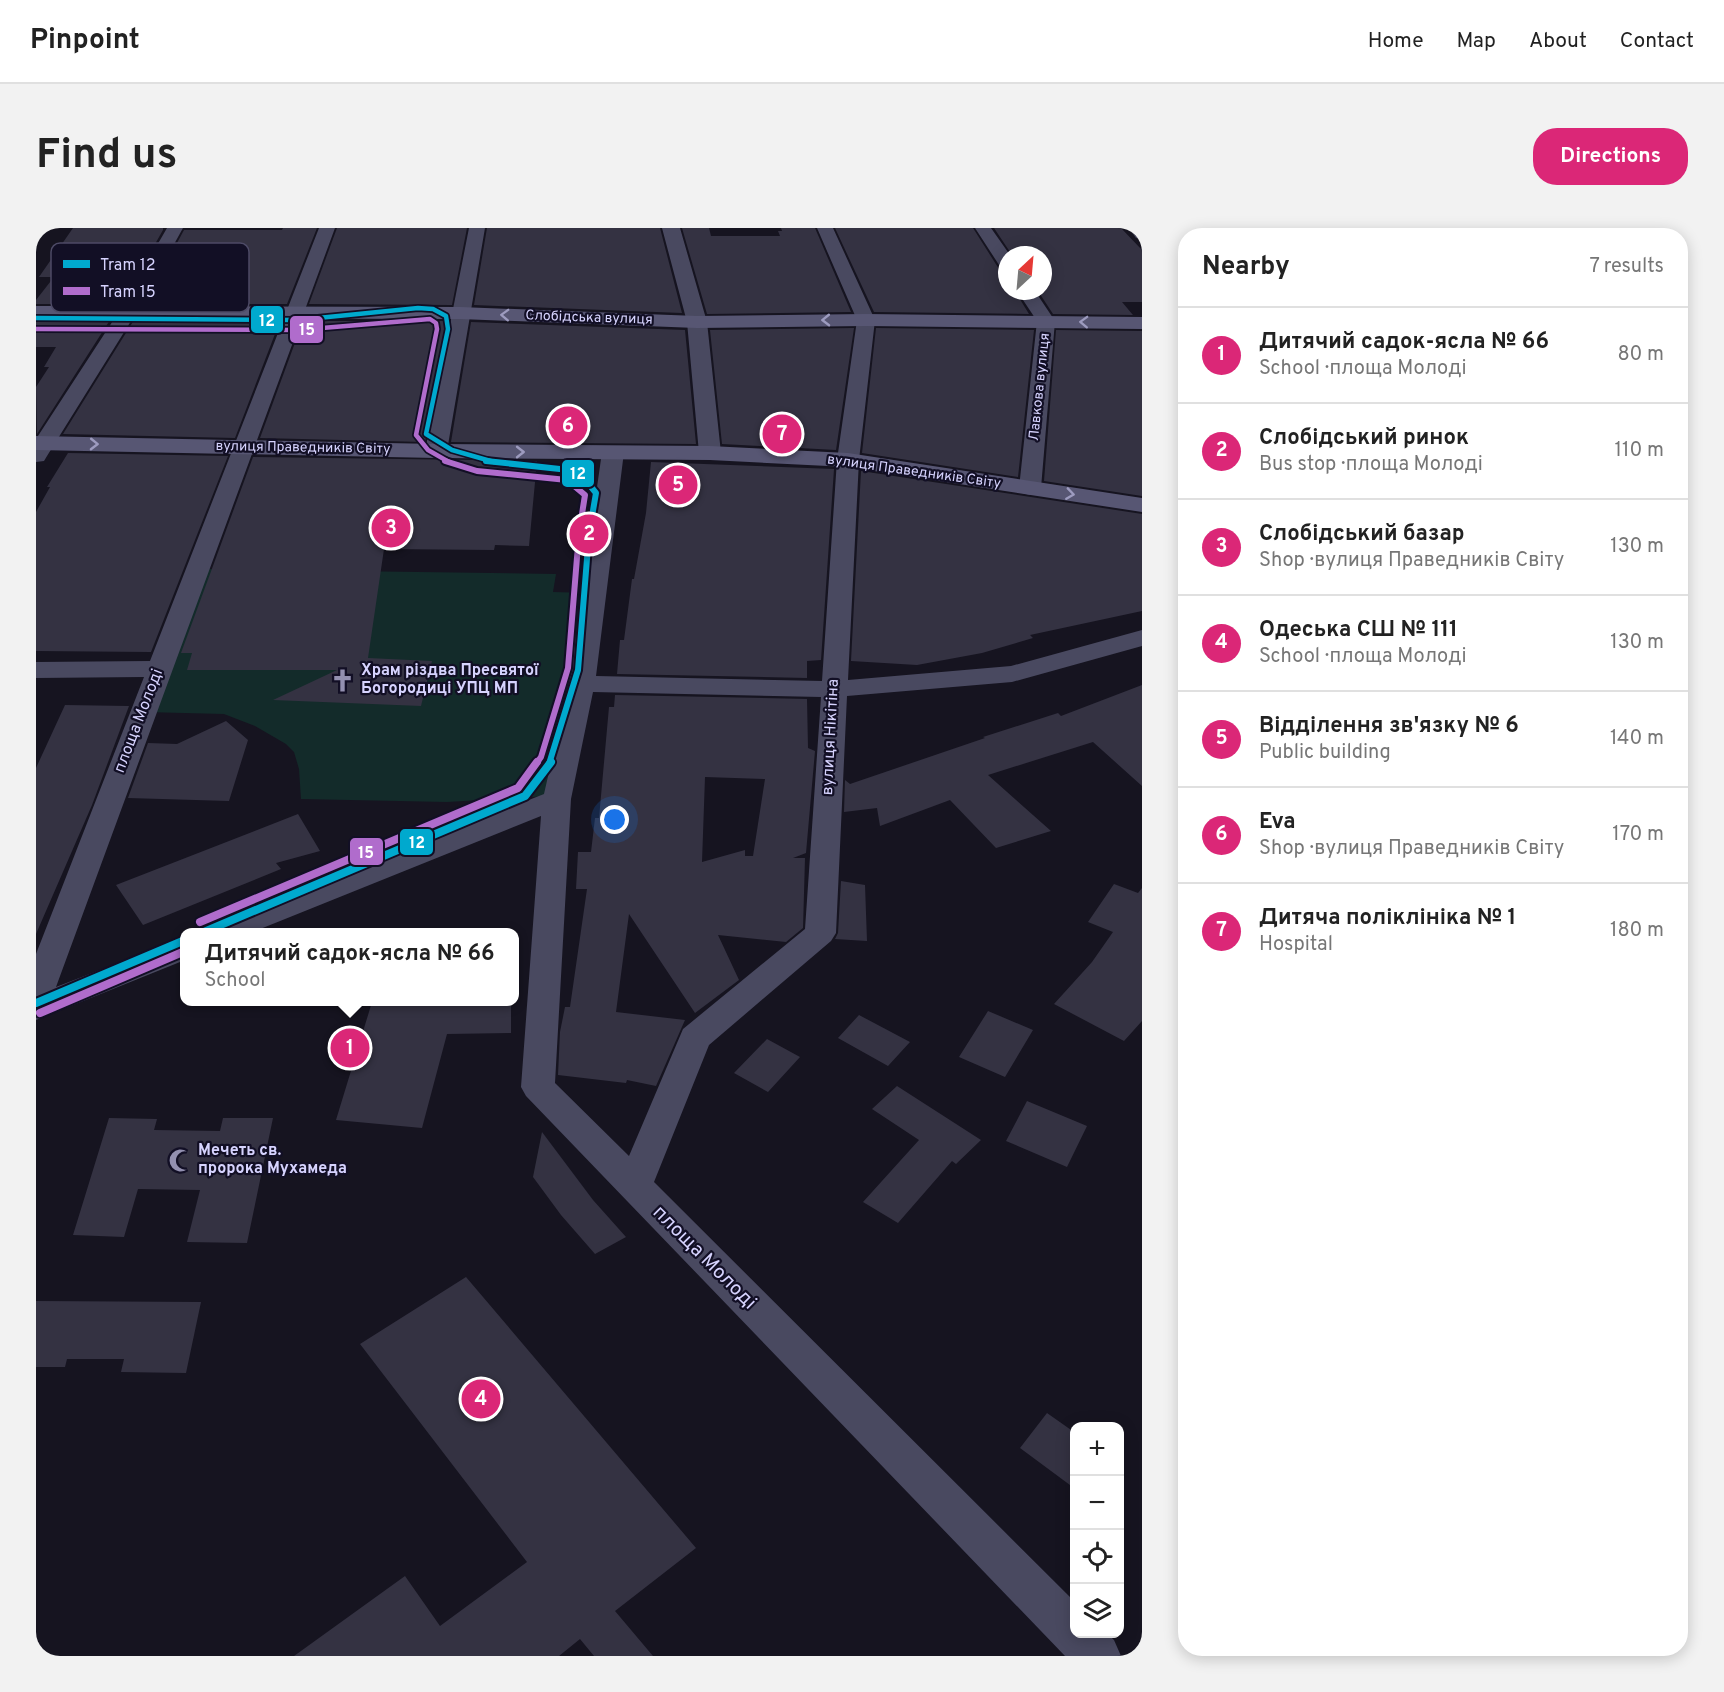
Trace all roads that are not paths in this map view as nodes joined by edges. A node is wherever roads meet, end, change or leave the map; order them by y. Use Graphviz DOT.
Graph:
graph roads {
  1 [pos="175,228"];
  2 [pos="327,228"];
  3 [pos="477,228"];
  4 [pos="671,228"];
  5 [pos="825,228"];
  6 [pos="983,228"];
  7 [pos="1137,228"];
  8 [pos="1142,234"];
  9 [pos="167,243"];
  10 [pos="998,250"];
  11 [pos="1032,300"];
  12 [pos="36,312"];
  13 [pos="127,313"];
  14 [pos="295,313"];
  15 [pos="460,313"];
  16 [pos="866,320"];
  17 [pos="1046,321"];
  18 [pos="697,322"];
  19 [pos="1142,323"];
  20 [pos="38,447"];
  21 [pos="243,447"];
  22 [pos="436,451"];
  23 [pos="613,452"];
  24 [pos="711,453"];
  25 [pos="848,460"];
  26 [pos="1030,488"];
  27 [pos="1142,505"];
  28 [pos="1142,638"];
  29 [pos="158,669"];
  30 [pos="36,670"];
  31 [pos="582,684"];
  32 [pos="834,689"];
  33 [pos="557,799"];
  34 [pos="236,928"];
  35 [pos="180,950"];
  36 [pos="36,996"];
  37 [pos="36,1008"];
  38 [pos="634,1187"];
  39 [pos="1070,1628"];
  40 [pos="1080,1638"];
  41 [pos="1098,1656"];
  1 -- 9 [label="street"];
  2 -- 14 [label="street, площа Молоді"];
  3 -- 15 [label="street"];
  4 -- 18 [label="street"];
  5 -- 16 [label="street"];
  6 -- 10 [label="street"];
  7 -- 8 [label="street"];
  11 -- 17 [label="street, Лавкова вулиця"];
  12 -- 13 [label="main road, Слобідська вулиця"];
  13 -- 14 [label="main road, Слобідська вулиця"];
  13 -- 20 [label="street"];
  14 -- 15 [label="main road, Слобідська вулиця"];
  14 -- 21 [label="street, площа Молоді"];
  18 -- 15 [label="main road, Слобідська вулиця, one-way"];
  15 -- 22 [label="street"];
  16 -- 17 [label="main road, Слобідська вулиця"];
  16 -- 18 [label="main road, Слобідська вулиця, one-way"];
  16 -- 25 [label="street, вулиця Нікітіна"];
  19 -- 17 [label="main road, Слобідська вулиця, one-way"];
  17 -- 26 [label="street, Лавкова вулиця"];
  18 -- 24 [label="street"];
  20 -- 21 [label="main road, вулиця Праведників Світу, one-way"];
  21 -- 22 [label="main road, вулиця Праведників Світу"];
  21 -- 29 [label="street, площа Молоді"];
  22 -- 23 [label="main road, вулиця Праведників Світу, one-way"];
  23 -- 24 [label="main road, вулиця Праведників Світу"];
  23 -- 31 [label="street, площа Молоді"];
  24 -- 25 [label="main road, вулиця Праведників Світу"];
  25 -- 26 [label="main road, вулиця Праведників Світу"];
  25 -- 32 [label="street, вулиця Нікітіна"];
  26 -- 27 [label="main road, вулиця Праведників Світу, one-way"];
  28 -- 32 [label="street"];
  29 -- 30 [label="street"];
  29 -- 36 [label="street, площа Молоді"];
  31 -- 32 [label="street"];
  31 -- 33 [label="street, площа Молоді"];
  32 -- 38 [label="street, вулиця Нікітіна"];
  33 -- 34 [label="street"];
  33 -- 38 [label="street, площа Молоді"];
  35 -- 37 [label="street"];
  38 -- 39 [label="street, площа Молоді"];
  40 -- 41 [label="street, площа Молоді"];
}
